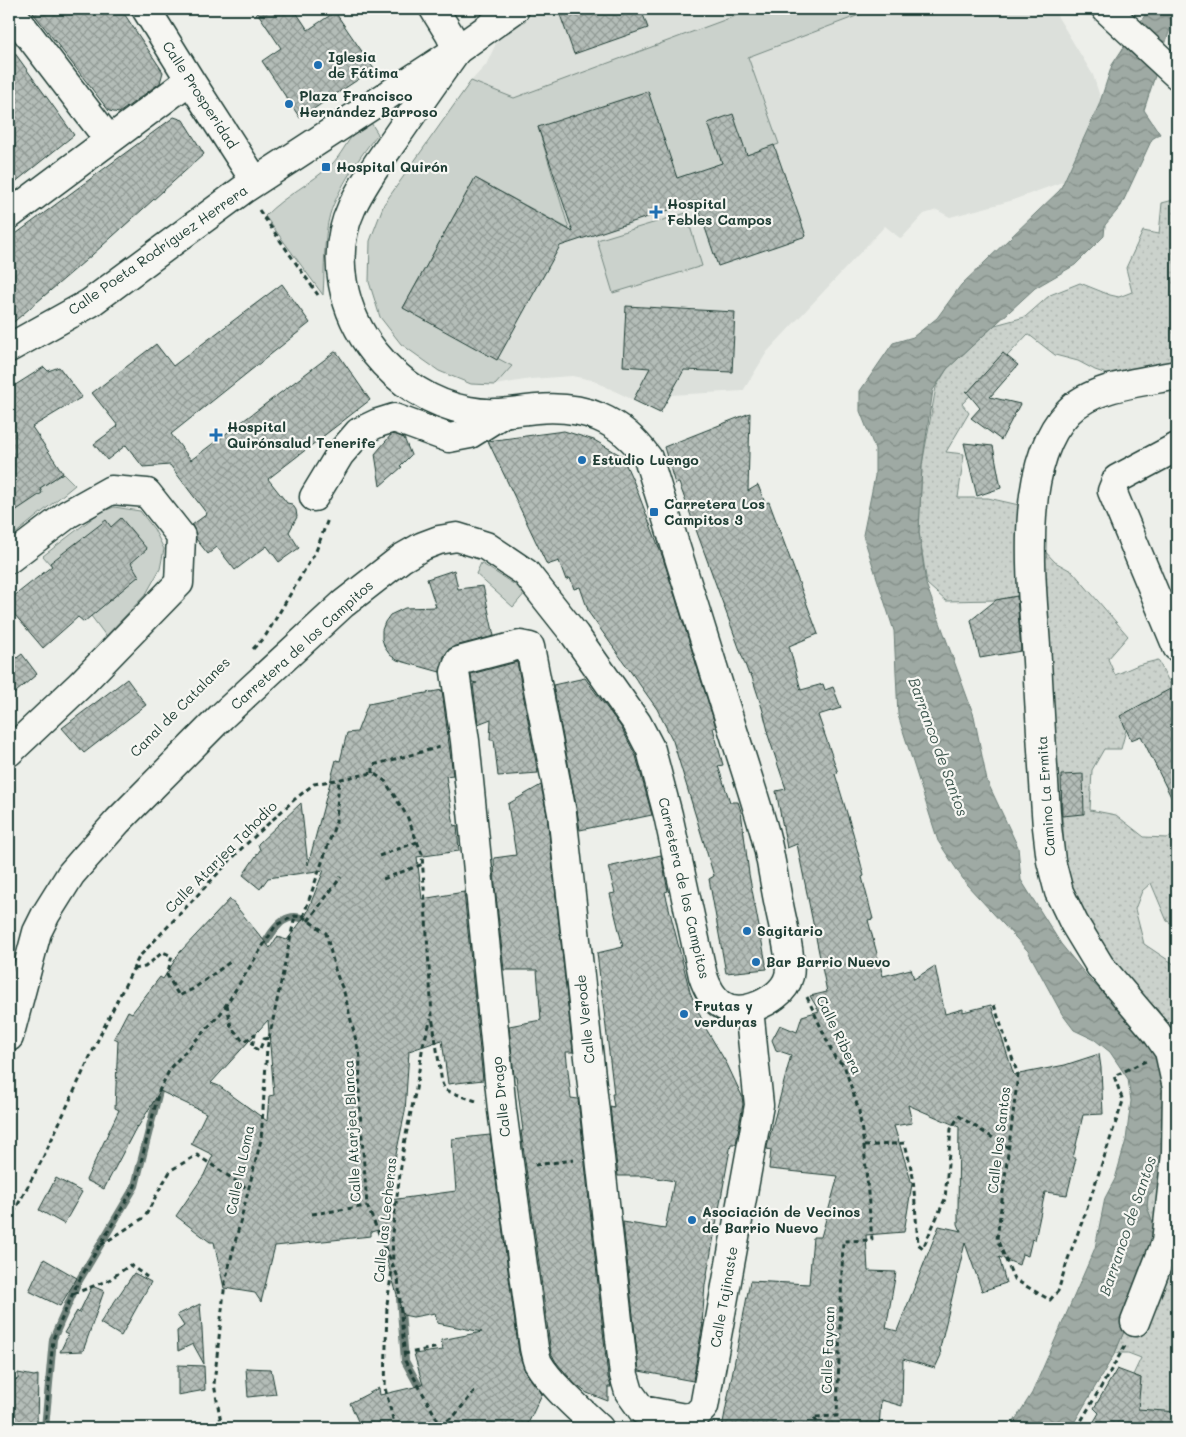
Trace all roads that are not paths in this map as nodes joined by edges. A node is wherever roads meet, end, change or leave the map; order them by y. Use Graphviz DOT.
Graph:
graph roads {
  1 [pos="9,9"];
  2 [pos="146,9"];
  3 [pos="434,9"];
  4 [pos="515,9"];
  5 [pos="1106,9"];
  6 [pos="457,50"];
  7 [pos="1177,75"];
  8 [pos="190,80"];
  9 [pos="109,140"];
  10 [pos="250,185"];
  11 [pos="9,215"];
  12 [pos="9,348"];
  13 [pos="1177,375"];
  14 [pos="502,414"];
  15 [pos="1177,447"];
  16 [pos="322,506"];
  17 [pos="9,559"];
  18 [pos="1175,635"];
  19 [pos="530,647"];
  20 [pos="9,752"];
  21 [pos="749,1009"];
  22 [pos="9,1036"];
  23 [pos="1135,1322"];
  24 [pos="629,1392"];
  25 [pos="599,1428"];
  1 -- 9 [label="street"];
  2 -- 8 [label="street, Calle Prosperidad"];
  3 -- 6 [label="street"];
  4 -- 6 [label="street, Calle Poeta Rodríguez Herrera"];
  5 -- 7 [label="street"];
  6 -- 10 [label="street, Calle Poeta Rodríguez Herrera"];
  6 -- 14 [label="street"];
  8 -- 9 [label="street"];
  8 -- 10 [label="street, Calle Prosperidad"];
  9 -- 11 [label="street"];
  10 -- 12 [label="street, Calle Poeta Rodríguez Herrera"];
  13 -- 23 [label="street, Camino La Ermita"];
  14 -- 16 [label="street"];
  14 -- 21 [label="street"];
  15 -- 18 [label="street"];
  17 -- 20 [label="street"];
  19 -- 24 [label="street, Calle Verode"];
  19 -- 25 [label="street, Calle Drago"];
  21 -- 22 [label="street, Carretera de los Campitos"];
  21 -- 24 [label="street, Calle Tajinaste"];
}
